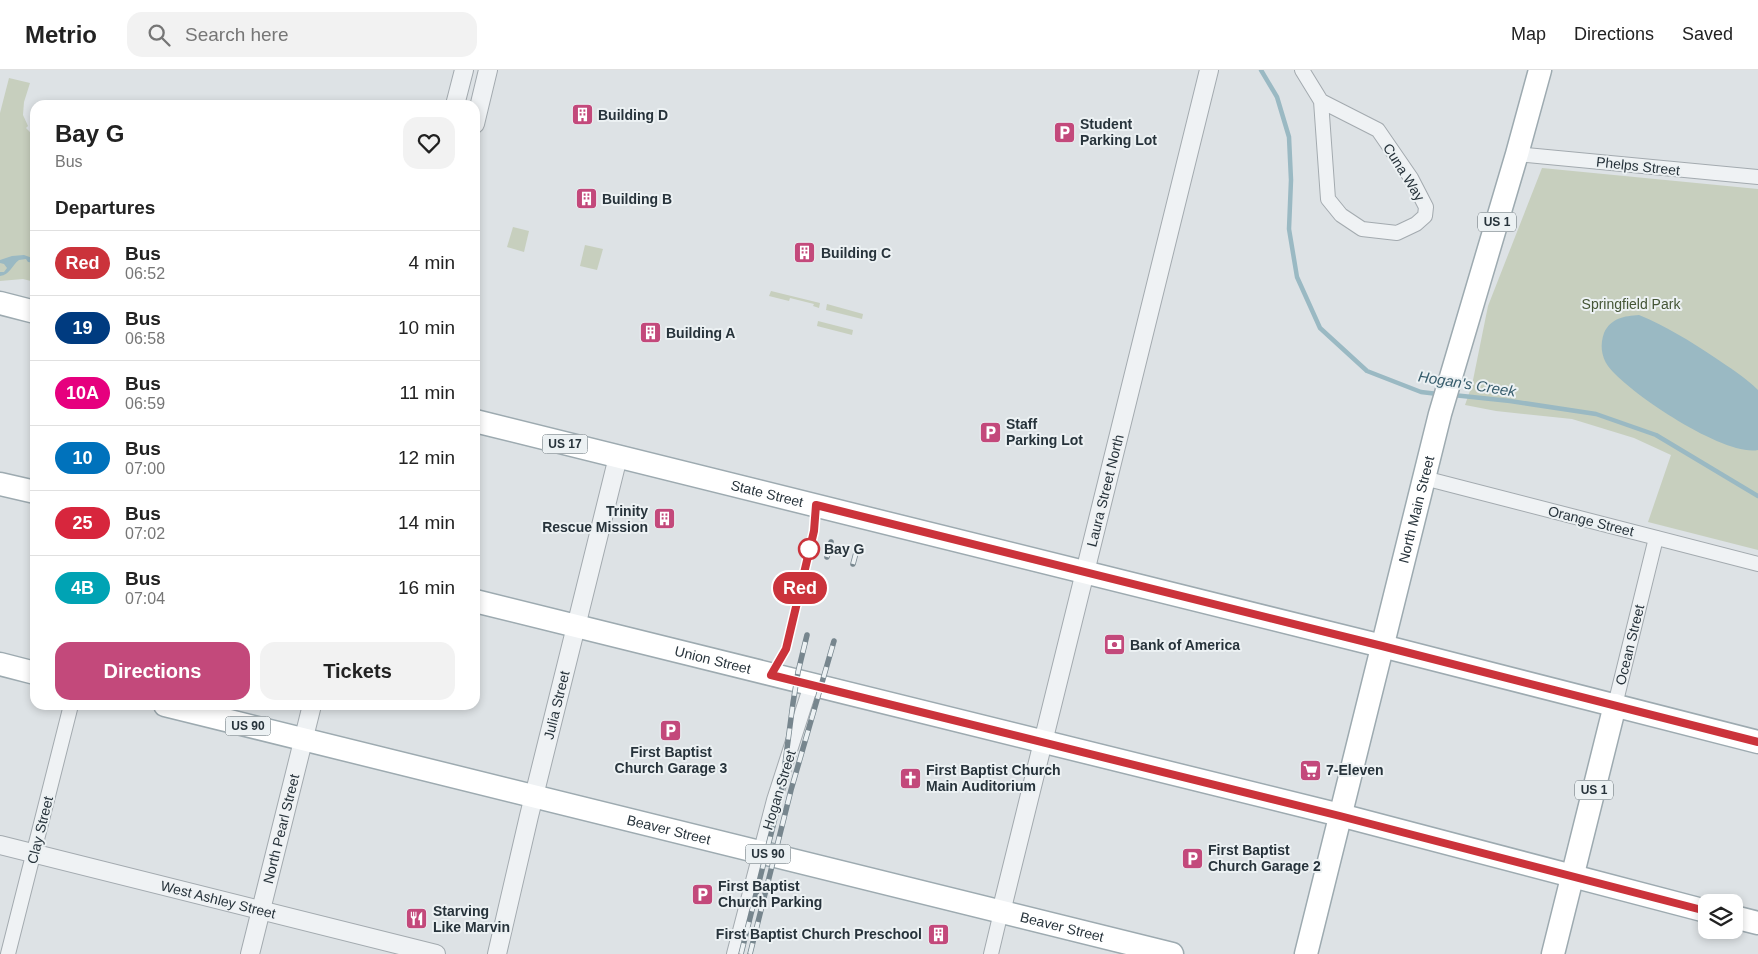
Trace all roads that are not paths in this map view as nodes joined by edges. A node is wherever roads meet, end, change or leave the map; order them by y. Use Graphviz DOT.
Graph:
graph roads {
  1 [pos="464,70"];
  2 [pos="488,70"];
  3 [pos="1209,70"];
  4 [pos="1302,70"];
  5 [pos="1540,70"];
  6 [pos="456,100"];
  7 [pos="1321,101"];
  8 [pos="480,103"];
  9 [pos="1517,154"];
  10 [pos="1758,177"];
  11 [pos="0,303"];
  12 [pos="30,311"];
  13 [pos="480,422"];
  14 [pos="618,457"];
  15 [pos="1424,478"];
  16 [pos="0,484"];
  17 [pos="30,491"];
  18 [pos="1656,538"];
  19 [pos="1758,564"];
  20 [pos="1085,572"];
  21 [pos="480,602"];
  22 [pos="576,626"];
  23 [pos="1382,646"];
  24 [pos="0,664"];
  25 [pos="30,672"];
  26 [pos="811,685"];
  27 [pos="1615,705"];
  28 [pos="71,710"];
  29 [pos="185,710"];
  30 [pos="311,710"];
  31 [pos="303,739"];
  32 [pos="1042,742"];
  33 [pos="1758,742"];
  34 [pos="534,796"];
  35 [pos="1340,816"];
  36 [pos="0,844"];
  37 [pos="760,852"];
  38 [pos="34,853"];
  39 [pos="1574,876"];
  40 [pos="1698,909"];
  41 [pos="262,910"];
  42 [pos="1001,912"];
  43 [pos="1743,919"];
  44 [pos="1758,923"];
  45 [pos="8,954"];
  46 [pos="250,954"];
  47 [pos="436,954"];
  48 [pos="497,954"];
  49 [pos="734,954"];
  50 [pos="991,954"];
  51 [pos="1172,954"];
  52 [pos="1306,954"];
  53 [pos="1553,954"];
  1 -- 6 [label="street"];
  2 -- 8 [label="street"];
  3 -- 20 [label="street, Laura Street North"];
  4 -- 7 [label="street, Cuna Way"];
  5 -- 9 [label="main road, North Main Street / US 1"];
  7 -- 7 [label="street, Cuna Way"];
  9 -- 10 [label="street, Phelps Street"];
  9 -- 15 [label="main road, North Main Street / US 1"];
  11 -- 12 [label="main road"];
  13 -- 14 [label="main road, State Street / US 17"];
  14 -- 20 [label="main road, State Street / US 17"];
  14 -- 22 [label="street, Julia Street"];
  15 -- 18 [label="street, Orange Street"];
  15 -- 23 [label="main road, North Main Street / US 1"];
  16 -- 17 [label="main road"];
  18 -- 19 [label="street, Orange Street"];
  18 -- 27 [label="street, Ocean Street"];
  20 -- 23 [label="main road, State Street / US 17"];
  20 -- 32 [label="street, Laura Street North"];
  21 -- 22 [label="main road, Union Street"];
  22 -- 26 [label="main road, Union Street"];
  22 -- 34 [label="street, Julia Street"];
  23 -- 27 [label="main road, State Street"];
  23 -- 35 [label="main road, North Main Street / US 1"];
  24 -- 25 [label="main road"];
  26 -- 32 [label="main road, Union Street"];
  26 -- 37 [label="street, Hogan Street"];
  27 -- 33 [label="main road, State Street"];
  27 -- 39 [label="main road, Ocean Street / US 1"];
  28 -- 38 [label="street, Clay Street"];
  29 -- 31 [label="main road, Beaver Street / US 90"];
  30 -- 31 [label="street, North Pearl Street"];
  31 -- 34 [label="main road, Beaver Street / US 90"];
  31 -- 41 [label="street, North Pearl Street"];
  32 -- 35 [label="main road, Union Street"];
  32 -- 42 [label="street, Laura Street North"];
  34 -- 37 [label="main road, Beaver Street / US 90"];
  34 -- 48 [label="street, Julia Street"];
  35 -- 39 [label="main road, Union Street"];
  35 -- 52 [label="main road, North Main Street / US 1"];
  36 -- 38 [label="street, West Ashley Street"];
  37 -- 42 [label="main road, Beaver Street / US 90"];
  37 -- 49 [label="street, Hogan Street"];
  38 -- 41 [label="street, West Ashley Street"];
  38 -- 45 [label="street, Clay Street"];
  39 -- 40 [label="main road, Union Street"];
  39 -- 53 [label="main road, Ocean Street / US 1"];
  41 -- 46 [label="street, North Pearl Street"];
  41 -- 47 [label="street, West Ashley Street"];
  42 -- 50 [label="street"];
  42 -- 51 [label="main road, Beaver Street / US 90"];
  43 -- 44 [label="main road"];
}
